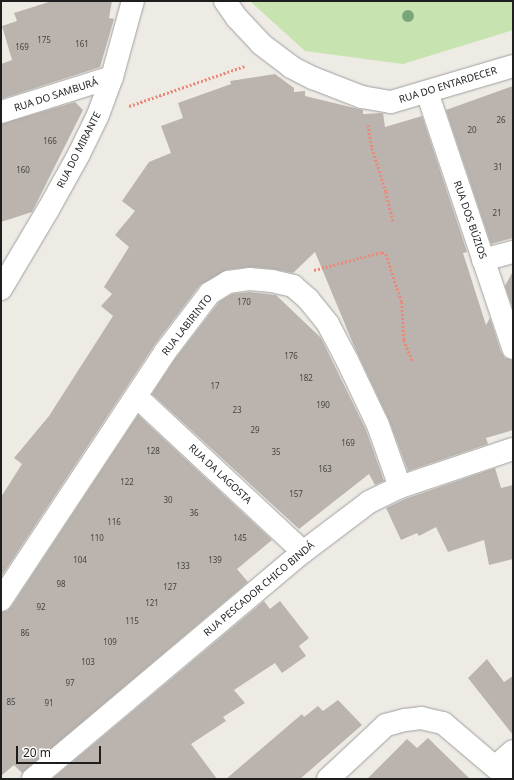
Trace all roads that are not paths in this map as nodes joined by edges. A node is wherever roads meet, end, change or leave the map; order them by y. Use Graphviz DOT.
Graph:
graph roads {
  1 [pos="133,1"];
  2 [pos="225,1"];
  3 [pos="513,66"];
  4 [pos="112,77"];
  5 [pos="427,92"];
  6 [pos="1,112"];
  7 [pos="513,252"];
  8 [pos="484,260"];
  9 [pos="1,289"];
  10 [pos="513,348"];
  11 [pos="137,397"];
  12 [pos="513,449"];
  13 [pos="400,487"];
  14 [pos="303,552"];
  15 [pos="1,600"];
  16 [pos="513,751"];
  17 [pos="502,773"];
  18 [pos="33,779"];
  19 [pos="328,779"];
  1 -- 4 [label="street, RUA DO MIRANTE"];
  2 -- 5 [label="street, RUA DO ENTARDECER"];
  3 -- 5 [label="street, RUA DO ENTARDECER"];
  4 -- 6 [label="street, RUA DO SAMBURÁ"];
  4 -- 9 [label="street, RUA DO MIRANTE"];
  5 -- 8 [label="street, RUA DOS BÚZIOS"];
  7 -- 8 [label="street"];
  8 -- 10 [label="street, RUA DOS BÚZIOS"];
  11 -- 13 [label="street, RUA LABIRINTO"];
  11 -- 14 [label="street, RUA DA LAGOSTA"];
  11 -- 15 [label="street, RUA LABIRINTO"];
  12 -- 13 [label="street, RUA PESCADOR CHICO BINDÁ"];
  13 -- 14 [label="street, RUA PESCADOR CHICO BINDÁ"];
  14 -- 18 [label="street, RUA PESCADOR CHICO BINDÁ"];
  16 -- 17 [label="street"];
  17 -- 19 [label="street"];
}
